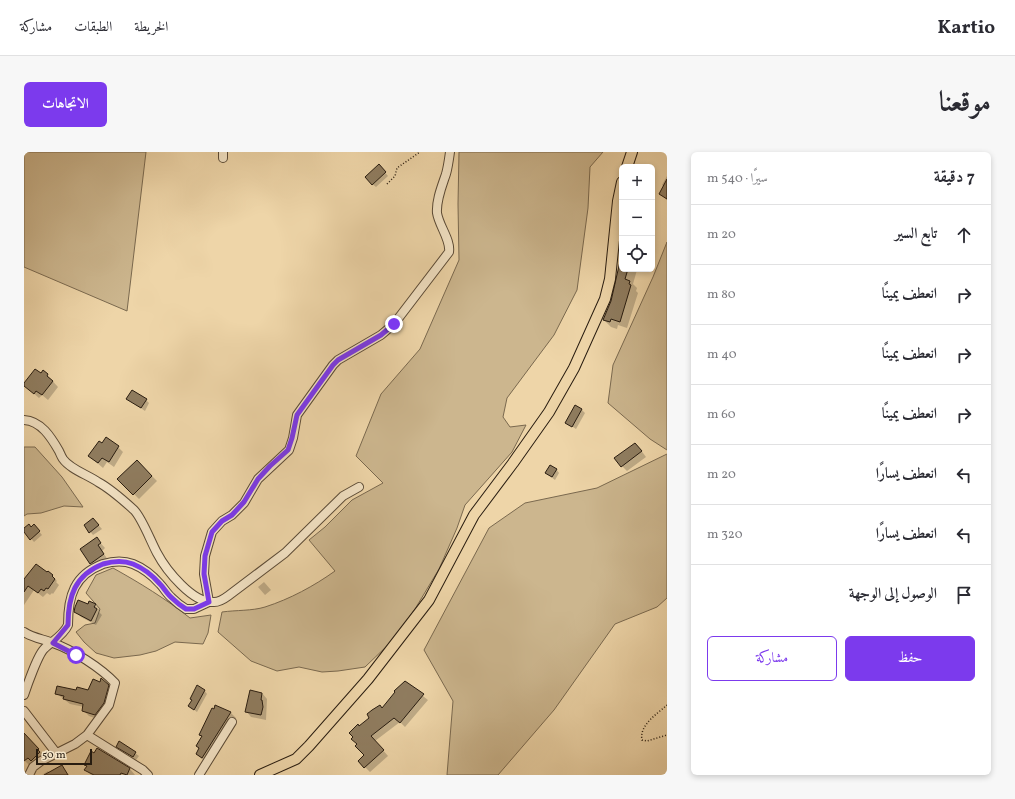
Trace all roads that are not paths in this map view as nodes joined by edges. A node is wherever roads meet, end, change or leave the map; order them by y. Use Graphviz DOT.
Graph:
graph roads {
  1 [pos="450,152"];
  2 [pos="632,152"];
  3 [pos="628,164"];
  4 [pos="619,196"];
  5 [pos="24,420"];
  6 [pos="360,487"];
  7 [pos="209,602"];
  8 [pos="24,632"];
  9 [pos="53,643"];
  10 [pos="24,695"];
  11 [pos="24,711"];
  12 [pos="232,722"];
  13 [pos="87,735"];
  14 [pos="57,754"];
  15 [pos="29,775"];
  16 [pos="148,775"];
  17 [pos="199,775"];
  18 [pos="260,775"];
  1 -- 7 [label="street"];
  2 -- 3 [label="main road"];
  4 -- 18 [label="main road"];
  5 -- 7 [label="street"];
  6 -- 7 [label="street"];
  7 -- 9 [label="street"];
  8 -- 9 [label="street"];
  9 -- 10 [label="street"];
  9 -- 13 [label="street"];
  11 -- 14 [label="street"];
  12 -- 17 [label="street"];
  13 -- 14 [label="street"];
  13 -- 16 [label="street"];
  14 -- 15 [label="street"];
}
